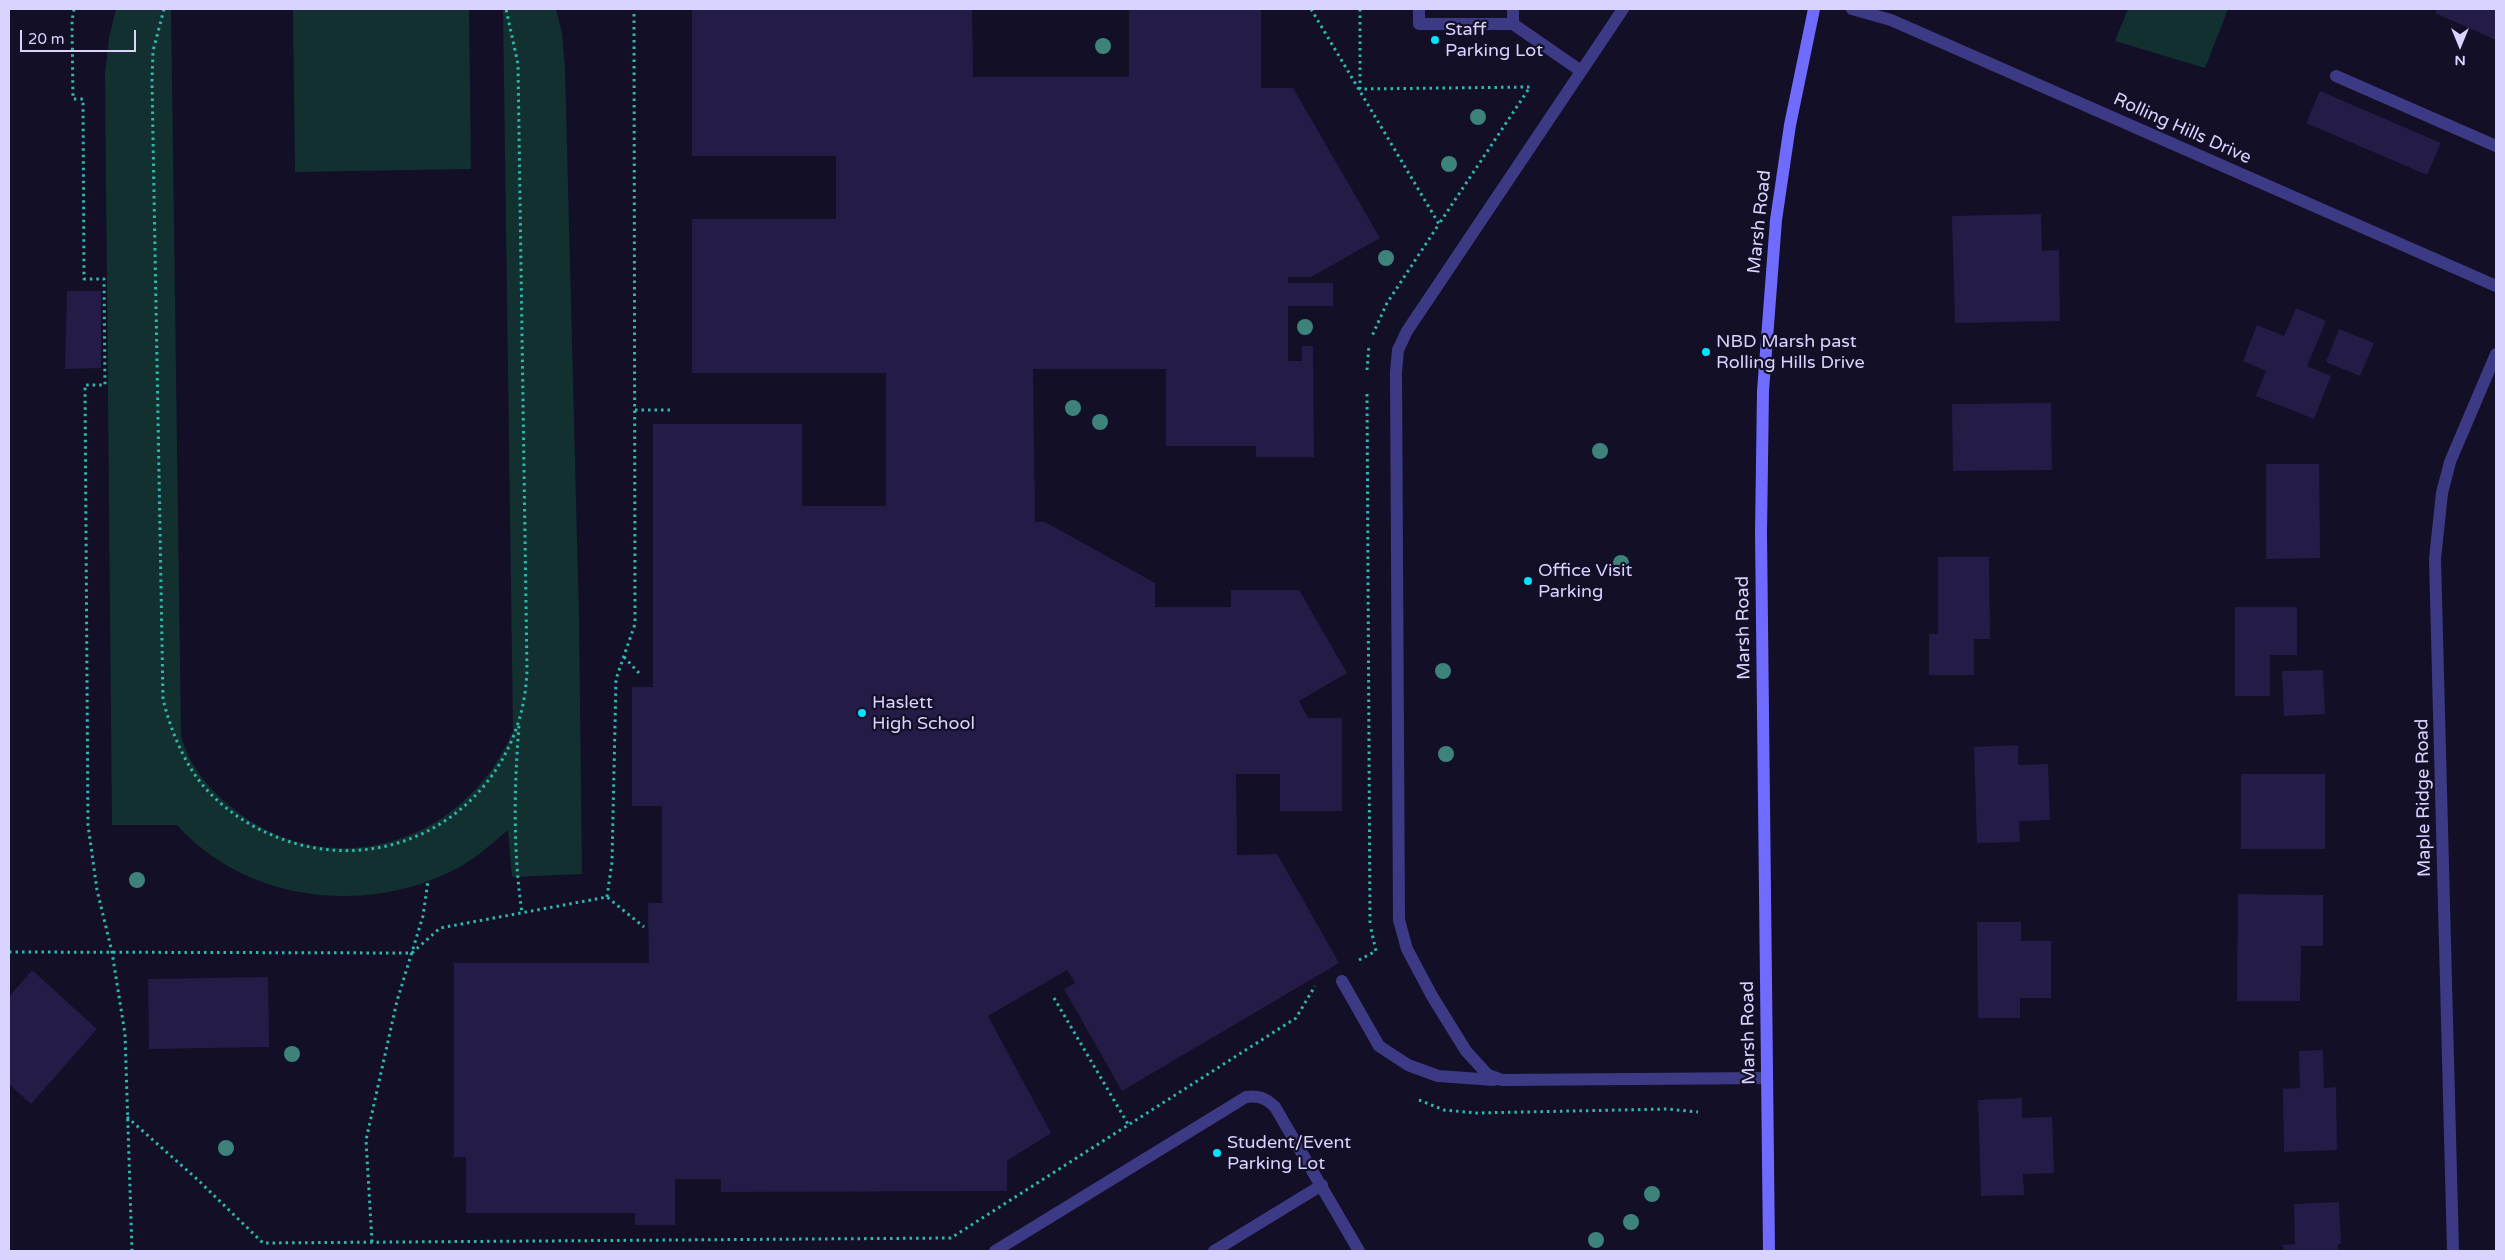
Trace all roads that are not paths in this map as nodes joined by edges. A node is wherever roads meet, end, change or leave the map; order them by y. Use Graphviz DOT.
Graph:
graph roads {
  1 [pos="1419,9"];
  2 [pos="1513,9"];
  3 [pos="1623,9"];
  4 [pos="1814,9"];
  5 [pos="1852,9"];
  6 [pos="1513,24"];
  7 [pos="1581,71"];
  8 [pos="2336,76"];
  9 [pos="2496,146"];
  10 [pos="2496,286"];
  11 [pos="2496,354"];
  12 [pos="1342,981"];
  13 [pos="1767,1078"];
  14 [pos="1502,1080"];
  15 [pos="1322,1184"];
  16 [pos="995,1251"];
  17 [pos="1214,1251"];
  18 [pos="1359,1251"];
  19 [pos="1769,1251"];
  20 [pos="2453,1251"];
  1 -- 6 [label="street"];
  2 -- 6 [label="street"];
  3 -- 7 [label="street"];
  4 -- 13 [label="main road, Marsh Road"];
  5 -- 10 [label="street, Rolling Hills Drive"];
  6 -- 7 [label="street"];
  7 -- 14 [label="street"];
  8 -- 9 [label="street"];
  11 -- 20 [label="street, Maple Ridge Road"];
  12 -- 14 [label="street"];
  13 -- 14 [label="street"];
  13 -- 19 [label="main road, Marsh Road"];
  15 -- 16 [label="street"];
  15 -- 17 [label="street"];
  15 -- 18 [label="street"];
}
